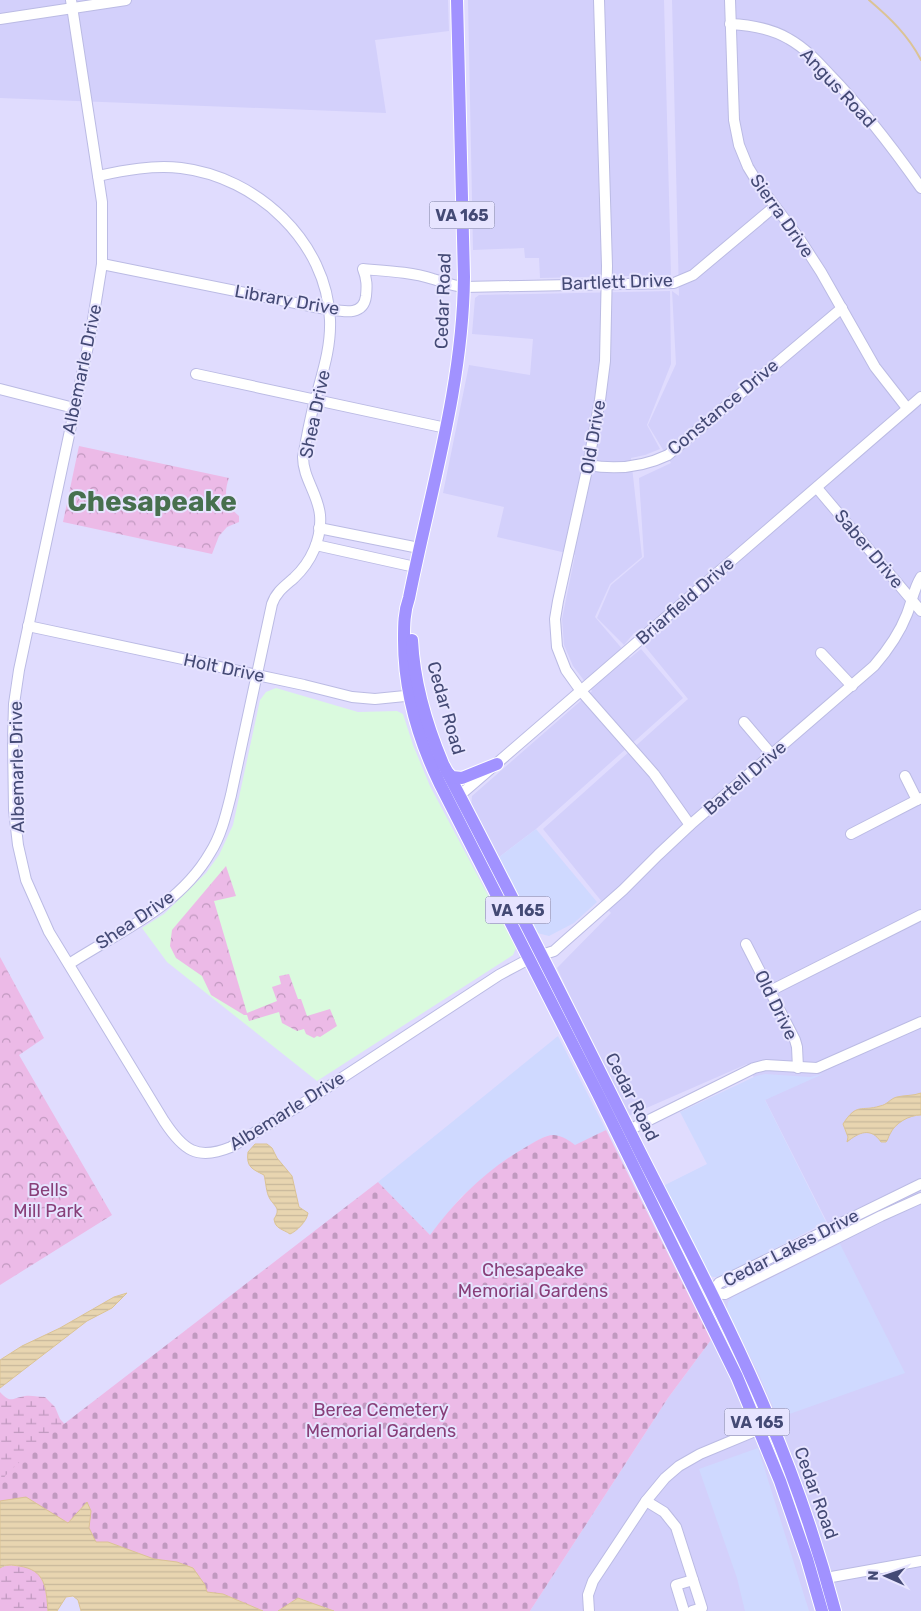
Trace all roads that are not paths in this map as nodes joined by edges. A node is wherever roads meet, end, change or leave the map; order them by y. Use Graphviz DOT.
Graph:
graph roads {
  1 [pos="126,0"];
  2 [pos="457,0"];
  3 [pos="599,0"];
  4 [pos="730,0"];
  5 [pos="72,4"];
  6 [pos="0,19"];
  7 [pos="730,24"];
  8 [pos="98,176"];
  9 [pos="921,188"];
  10 [pos="774,206"];
  11 [pos="102,264"];
  12 [pos="607,284"];
  13 [pos="464,287"];
  14 [pos="329,308"];
  15 [pos="842,308"];
  16 [pos="199,374"];
  17 [pos="0,389"];
  18 [pos="921,397"];
  19 [pos="315,399"];
  20 [pos="74,408"];
  21 [pos="907,408"];
  22 [pos="446,428"];
  23 [pos="588,465"];
  24 [pos="817,488"];
  25 [pos="319,528"];
  26 [pos="316,545"];
  27 [pos="419,548"];
  28 [pos="415,567"];
  29 [pos="921,577"];
  30 [pos="911,600"];
  31 [pos="921,611"];
  32 [pos="28,626"];
  33 [pos="822,653"];
  34 [pos="256,675"];
  35 [pos="852,686"];
  36 [pos="580,691"];
  37 [pos="415,695"];
  38 [pos="744,722"];
  39 [pos="772,755"];
  40 [pos="497,764"];
  41 [pos="447,772"];
  42 [pos="905,776"];
  43 [pos="453,796"];
  44 [pos="919,799"];
  45 [pos="690,825"];
  46 [pos="851,834"];
  47 [pos="921,915"];
  48 [pos="746,944"];
  49 [pos="535,957"];
  50 [pos="69,964"];
  51 [pos="770,991"];
  52 [pos="921,1022"];
  53 [pos="798,1068"];
  54 [pos="614,1130"];
  55 [pos="630,1130"];
  56 [pos="921,1184"];
  57 [pos="921,1198"];
  58 [pos="652,1204"];
  59 [pos="711,1294"];
  60 [pos="711,1323"];
  61 [pos="766,1427"];
  62 [pos="646,1501"];
  63 [pos="921,1561"];
  64 [pos="826,1578"];
  65 [pos="693,1580"];
  66 [pos="815,1586"];
  67 [pos="589,1611"];
  68 [pos="684,1611"];
  69 [pos="692,1611"];
  70 [pos="822,1611"];
  71 [pos="835,1611"];
  1 -- 5 [label="street"];
  2 -- 13 [label="main road, Cedar Road / VA 165"];
  3 -- 12 [label="street, Old Drive"];
  4 -- 7 [label="street, Sierra Drive"];
  5 -- 6 [label="street"];
  5 -- 8 [label="street, Albemarle Drive"];
  7 -- 9 [label="street, Angus Road"];
  7 -- 10 [label="street, Sierra Drive"];
  8 -- 11 [label="street, Albemarle Drive"];
  8 -- 14 [label="street, Shea Drive"];
  10 -- 12 [label="street, Bartlett Drive"];
  10 -- 15 [label="street, Sierra Drive"];
  11 -- 14 [label="street, Library Drive"];
  11 -- 20 [label="street, Albemarle Drive"];
  12 -- 13 [label="street, Bartlett Drive"];
  12 -- 23 [label="street, Old Drive"];
  13 -- 14 [label="street, Library Drive"];
  13 -- 22 [label="main road, Cedar Road / VA 165"];
  14 -- 19 [label="street, Shea Drive"];
  15 -- 21 [label="street, Sierra Drive"];
  15 -- 23 [label="street, Constance Drive"];
  16 -- 19 [label="street"];
  17 -- 20 [label="street"];
  18 -- 21 [label="street, Briarfield Drive"];
  19 -- 22 [label="street"];
  19 -- 25 [label="street, Shea Drive"];
  20 -- 32 [label="street, Albemarle Drive"];
  21 -- 24 [label="street, Briarfield Drive"];
  22 -- 27 [label="main road, Cedar Road / VA 165"];
  23 -- 36 [label="street, Old Drive"];
  24 -- 30 [label="street, Saber Drive"];
  24 -- 36 [label="street, Briarfield Drive"];
  25 -- 26 [label="street, Shea Drive"];
  25 -- 27 [label="street"];
  26 -- 28 [label="street"];
  26 -- 34 [label="street, Shea Drive"];
  27 -- 28 [label="main road, Cedar Road / VA 165"];
  28 -- 37 [label="main road, Cedar Road / VA 165"];
  29 -- 30 [label="street, Bartell Drive"];
  30 -- 31 [label="street, Saber Drive"];
  30 -- 35 [label="street, Bartell Drive"];
  32 -- 34 [label="street, Holt Drive"];
  32 -- 50 [label="street, Albemarle Drive"];
  33 -- 35 [label="street"];
  34 -- 37 [label="street, Holt Drive"];
  34 -- 50 [label="street, Shea Drive"];
  35 -- 39 [label="street, Bartell Drive"];
  36 -- 40 [label="street, Briarfield Drive"];
  36 -- 45 [label="street, Old Drive"];
  37 -- 41 [label="main road, Cedar Road / VA 165"];
  37 -- 43 [label="main road, Cedar Road / VA 165"];
  38 -- 39 [label="street"];
  39 -- 45 [label="street, Bartell Drive"];
  40 -- 41 [label="main road"];
  40 -- 43 [label="street, Briarfield Drive"];
  41 -- 43 [label="main road, Cedar Road / VA 165"];
  42 -- 44 [label="street"];
  43 -- 49 [label="main road, Cedar Road / VA 165"];
  44 -- 46 [label="street"];
  45 -- 49 [label="street, Bartell Drive"];
  47 -- 51 [label="street"];
  48 -- 51 [label="street, Old Drive"];
  49 -- 50 [label="street, Albemarle Drive"];
  49 -- 54 [label="main road, Cedar Road / VA 165"];
  49 -- 55 [label="main road, Cedar Road / VA 165"];
  51 -- 53 [label="street, Old Drive"];
  52 -- 53 [label="street"];
  53 -- 55 [label="street"];
  54 -- 55 [label="street"];
  54 -- 58 [label="main road, Cedar Road / VA 165"];
  55 -- 59 [label="main road, Cedar Road / VA 165"];
  56 -- 59 [label="street, Cedar Lakes Drive"];
  57 -- 59 [label="street, Cedar Lakes Drive"];
  58 -- 59 [label="main road"];
  58 -- 60 [label="main road, Cedar Road / VA 165"];
  59 -- 60 [label="main road"];
  59 -- 61 [label="main road, Cedar Road / VA 165"];
  60 -- 61 [label="main road, Cedar Road / VA 165"];
  61 -- 62 [label="street"];
  61 -- 64 [label="main road, Cedar Road / VA 165"];
  61 -- 66 [label="main road, Cedar Road / VA 165"];
  62 -- 65 [label="street"];
  62 -- 67 [label="street"];
  63 -- 64 [label="street"];
  64 -- 66 [label="street"];
  64 -- 71 [label="main road, Cedar Road / VA 165"];
  65 -- 68 [label="street"];
  65 -- 69 [label="street"];
  66 -- 70 [label="main road, Cedar Road / VA 165"];
}
